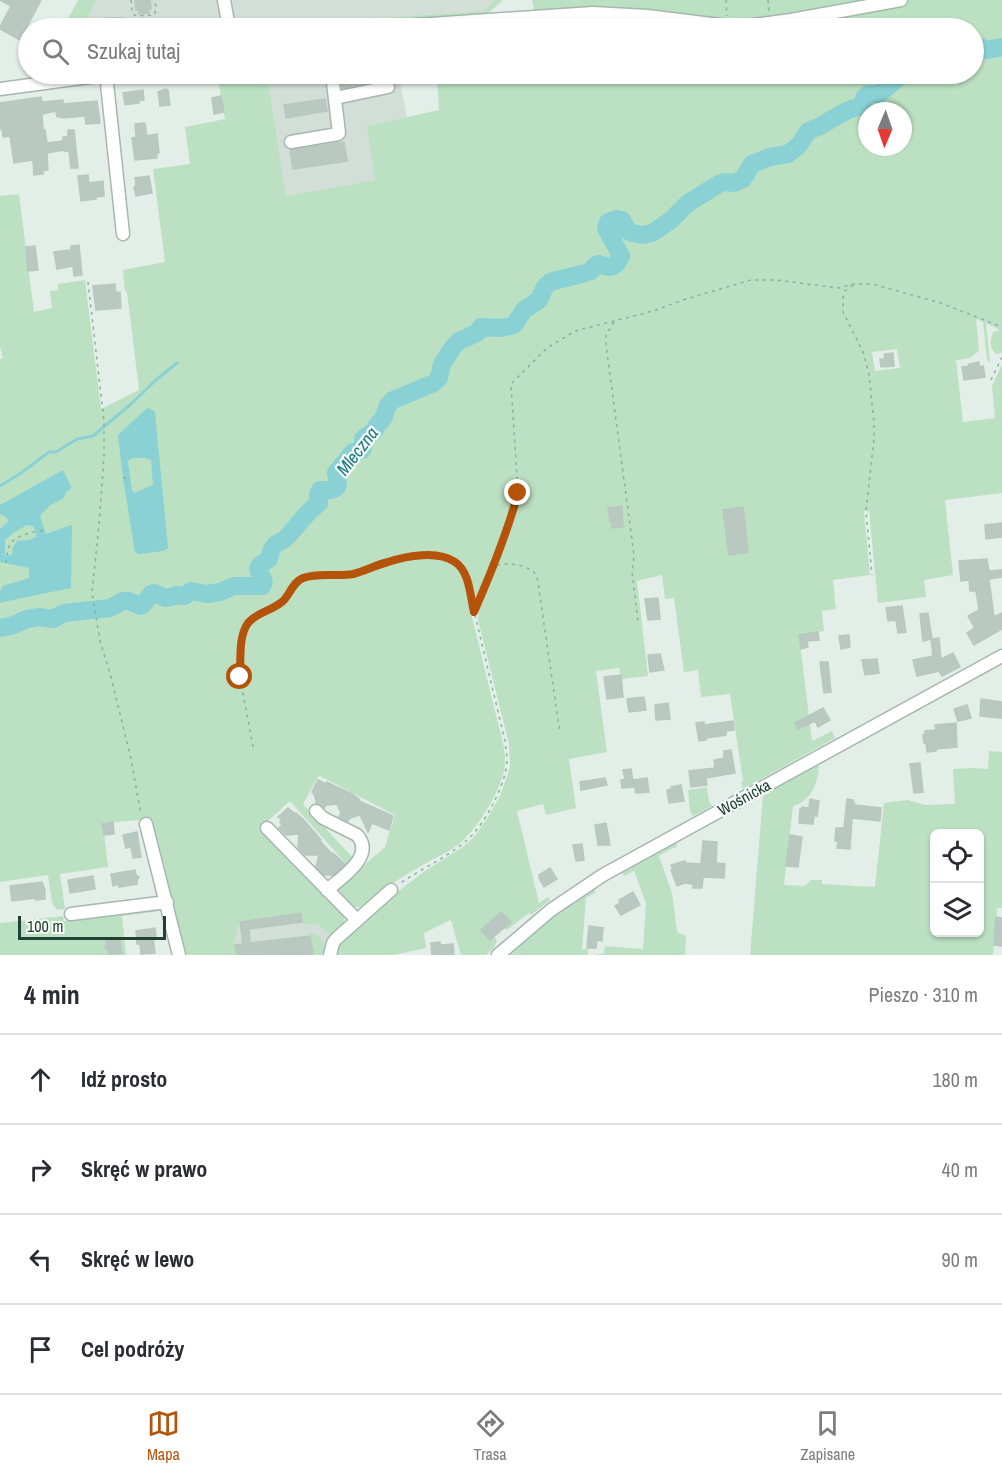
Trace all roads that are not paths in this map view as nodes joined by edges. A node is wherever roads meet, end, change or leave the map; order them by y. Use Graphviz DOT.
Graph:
graph roads {
  1 [pos="224,0"];
  2 [pos="901,0"];
  3 [pos="227,18"];
  4 [pos="519,18"];
  5 [pos="663,18"];
  6 [pos="802,18"];
  7 [pos="36,84"];
  8 [pos="110,84"];
  9 [pos="333,84"];
  10 [pos="388,87"];
  11 [pos="0,89"];
  12 [pos="335,98"];
  13 [pos="291,142"];
  14 [pos="123,234"];
  15 [pos="1002,656"];
  16 [pos="316,811"];
  17 [pos="146,824"];
  18 [pos="267,828"];
  19 [pos="327,890"];
  20 [pos="391,890"];
  21 [pos="167,902"];
  22 [pos="71,914"];
  23 [pos="357,920"];
  24 [pos="179,955"];
  25 [pos="330,955"];
  26 [pos="498,955"];
  1 -- 3 [label="street"];
  2 -- 6 [label="street"];
  4 -- 5 [label="street"];
  7 -- 11 [label="street"];
  8 -- 14 [label="street"];
  9 -- 12 [label="street"];
  10 -- 12 [label="street"];
  12 -- 13 [label="street"];
  15 -- 26 [label="street, Wośnicka"];
  16 -- 19 [label="street"];
  17 -- 21 [label="street"];
  18 -- 19 [label="street"];
  19 -- 23 [label="street"];
  20 -- 23 [label="street"];
  21 -- 22 [label="street"];
  21 -- 24 [label="street"];
  23 -- 25 [label="street"];
}
